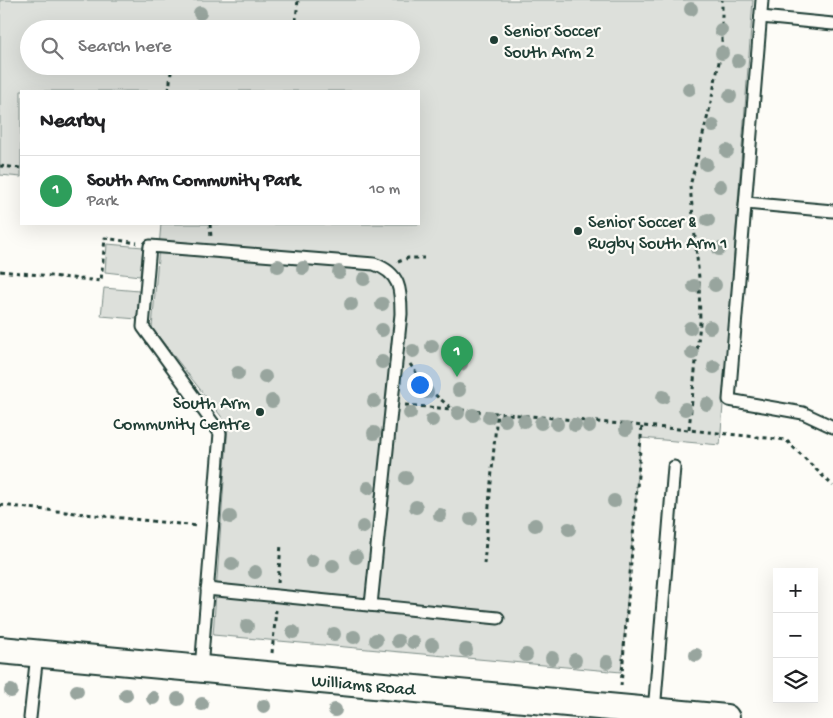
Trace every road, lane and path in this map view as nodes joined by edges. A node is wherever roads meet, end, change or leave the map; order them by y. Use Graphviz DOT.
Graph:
graph roads {
  1 [pos="298,0"];
  2 [pos="722,0"];
  3 [pos="762,0"];
  4 [pos="761,17"];
  5 [pos="297,20"];
  6 [pos="833,24"];
  7 [pos="171,75"];
  8 [pos="169,90"];
  9 [pos="0,166"];
  10 [pos="20,168"];
  11 [pos="746,203"];
  12 [pos="833,211"];
  13 [pos="150,246"];
  14 [pos="424,258"];
  15 [pos="0,271"];
  16 [pos="391,273"];
  17 [pos="399,334"];
  18 [pos="392,404"];
  19 [pos="452,409"];
  20 [pos="498,412"];
  21 [pos="642,425"];
  22 [pos="833,426"];
  23 [pos="689,430"];
  24 [pos="674,467"];
  25 [pos="833,486"];
  26 [pos="0,505"];
  27 [pos="212,528"];
  28 [pos="484,564"];
  29 [pos="207,590"];
  30 [pos="371,605"];
  31 [pos="498,618"];
  32 [pos="0,650"];
  33 [pos="37,654"];
  34 [pos="201,669"];
  35 [pos="620,686"];
  36 [pos="654,714"];
  37 [pos="30,718"];
  38 [pos="726,718"];
  1 -- 5 [label="path"];
  2 -- 23 [label="path"];
  3 -- 4 [label="lane"];
  4 -- 6 [label="lane"];
  4 -- 11 [label="lane"];
  7 -- 8 [label="path"];
  9 -- 10 [label="path"];
  11 -- 12 [label="lane"];
  11 -- 22 [label="lane"];
  13 -- 15 [label="path"];
  13 -- 16 [label="lane"];
  13 -- 27 [label="lane"];
  14 -- 16 [label="path"];
  16 -- 17 [label="lane"];
  17 -- 18 [label="lane"];
  17 -- 19 [label="path"];
  18 -- 19 [label="path"];
  18 -- 30 [label="lane"];
  19 -- 20 [label="path"];
  20 -- 21 [label="path"];
  20 -- 28 [label="path"];
  21 -- 23 [label="path"];
  21 -- 35 [label="path"];
  23 -- 25 [label="path"];
  24 -- 36 [label="lane"];
  26 -- 27 [label="path"];
  27 -- 29 [label="lane"];
  29 -- 30 [label="lane"];
  29 -- 34 [label="lane"];
  30 -- 31 [label="lane"];
  32 -- 33 [label="street, Williams Road"];
  33 -- 34 [label="street, Williams Road"];
  33 -- 37 [label="lane"];
  34 -- 36 [label="street, Williams Road"];
  36 -- 38 [label="street, Williams Road"];
}
